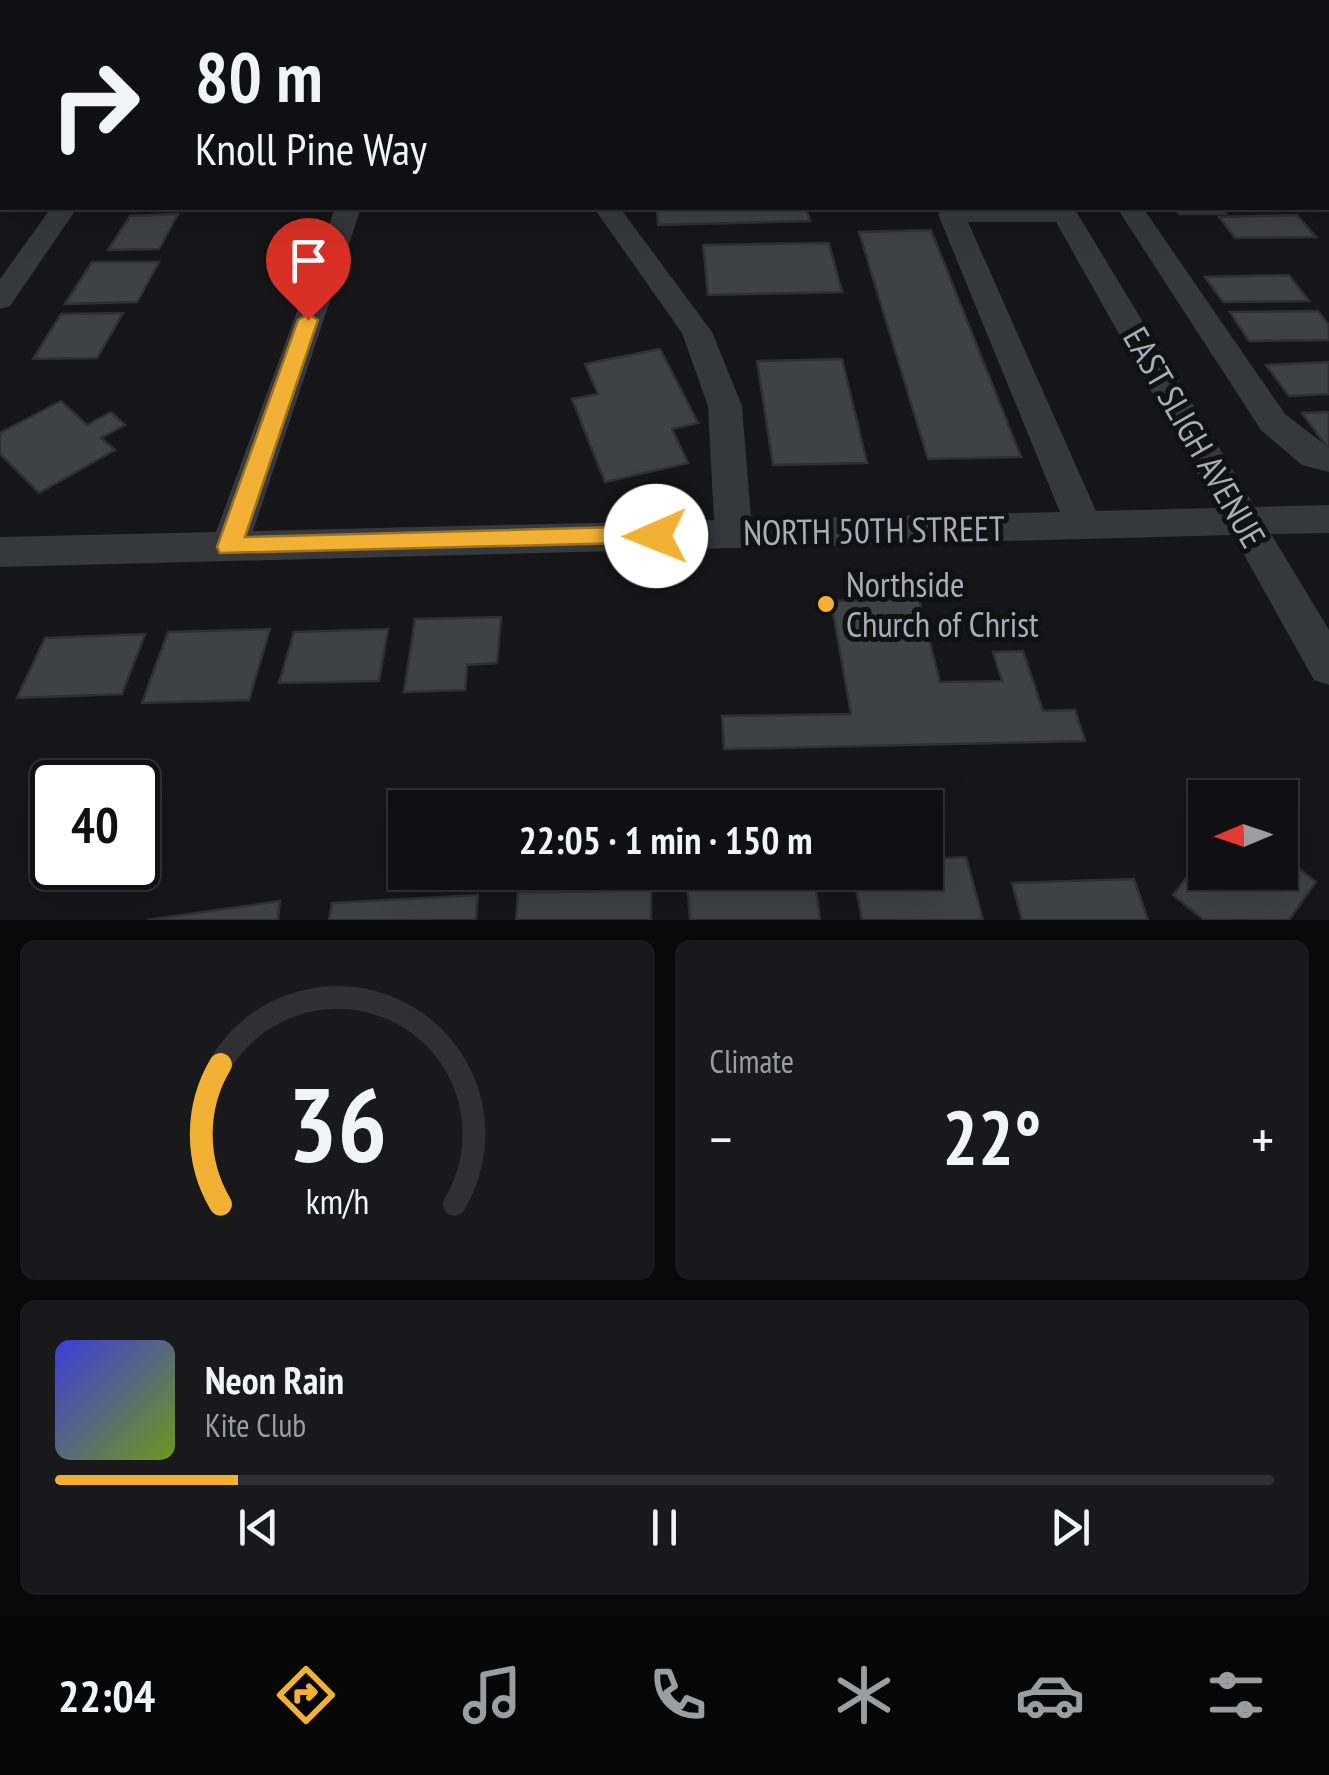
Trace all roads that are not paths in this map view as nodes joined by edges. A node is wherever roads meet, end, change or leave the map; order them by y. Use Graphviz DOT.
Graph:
graph roads {
  1 [pos="63,210"];
  2 [pos="347,210"];
  3 [pos="608,210"];
  4 [pos="1063,210"];
  5 [pos="1131,210"];
  6 [pos="0,300"];
  7 [pos="1329,460"];
  8 [pos="1329,519"];
  9 [pos="1245,521"];
  10 [pos="1084,525"];
  11 [pos="734,534"];
  12 [pos="229,547"];
  13 [pos="0,552"];
  14 [pos="1329,666"];
  1 -- 6 [label="street"];
  2 -- 12 [label="street"];
  3 -- 11 [label="street"];
  4 -- 9 [label="street, EAST SLIGH AVENUE"];
  4 -- 10 [label="street"];
  5 -- 7 [label="street"];
  8 -- 9 [label="street, NORTH 50TH STREET"];
  9 -- 10 [label="street, NORTH 50TH STREET"];
  9 -- 14 [label="street, EAST SLIGH AVENUE"];
  10 -- 11 [label="street, NORTH 50TH STREET"];
  11 -- 12 [label="street, NORTH 50TH STREET"];
  12 -- 13 [label="street, NORTH 50TH STREET"];
}
